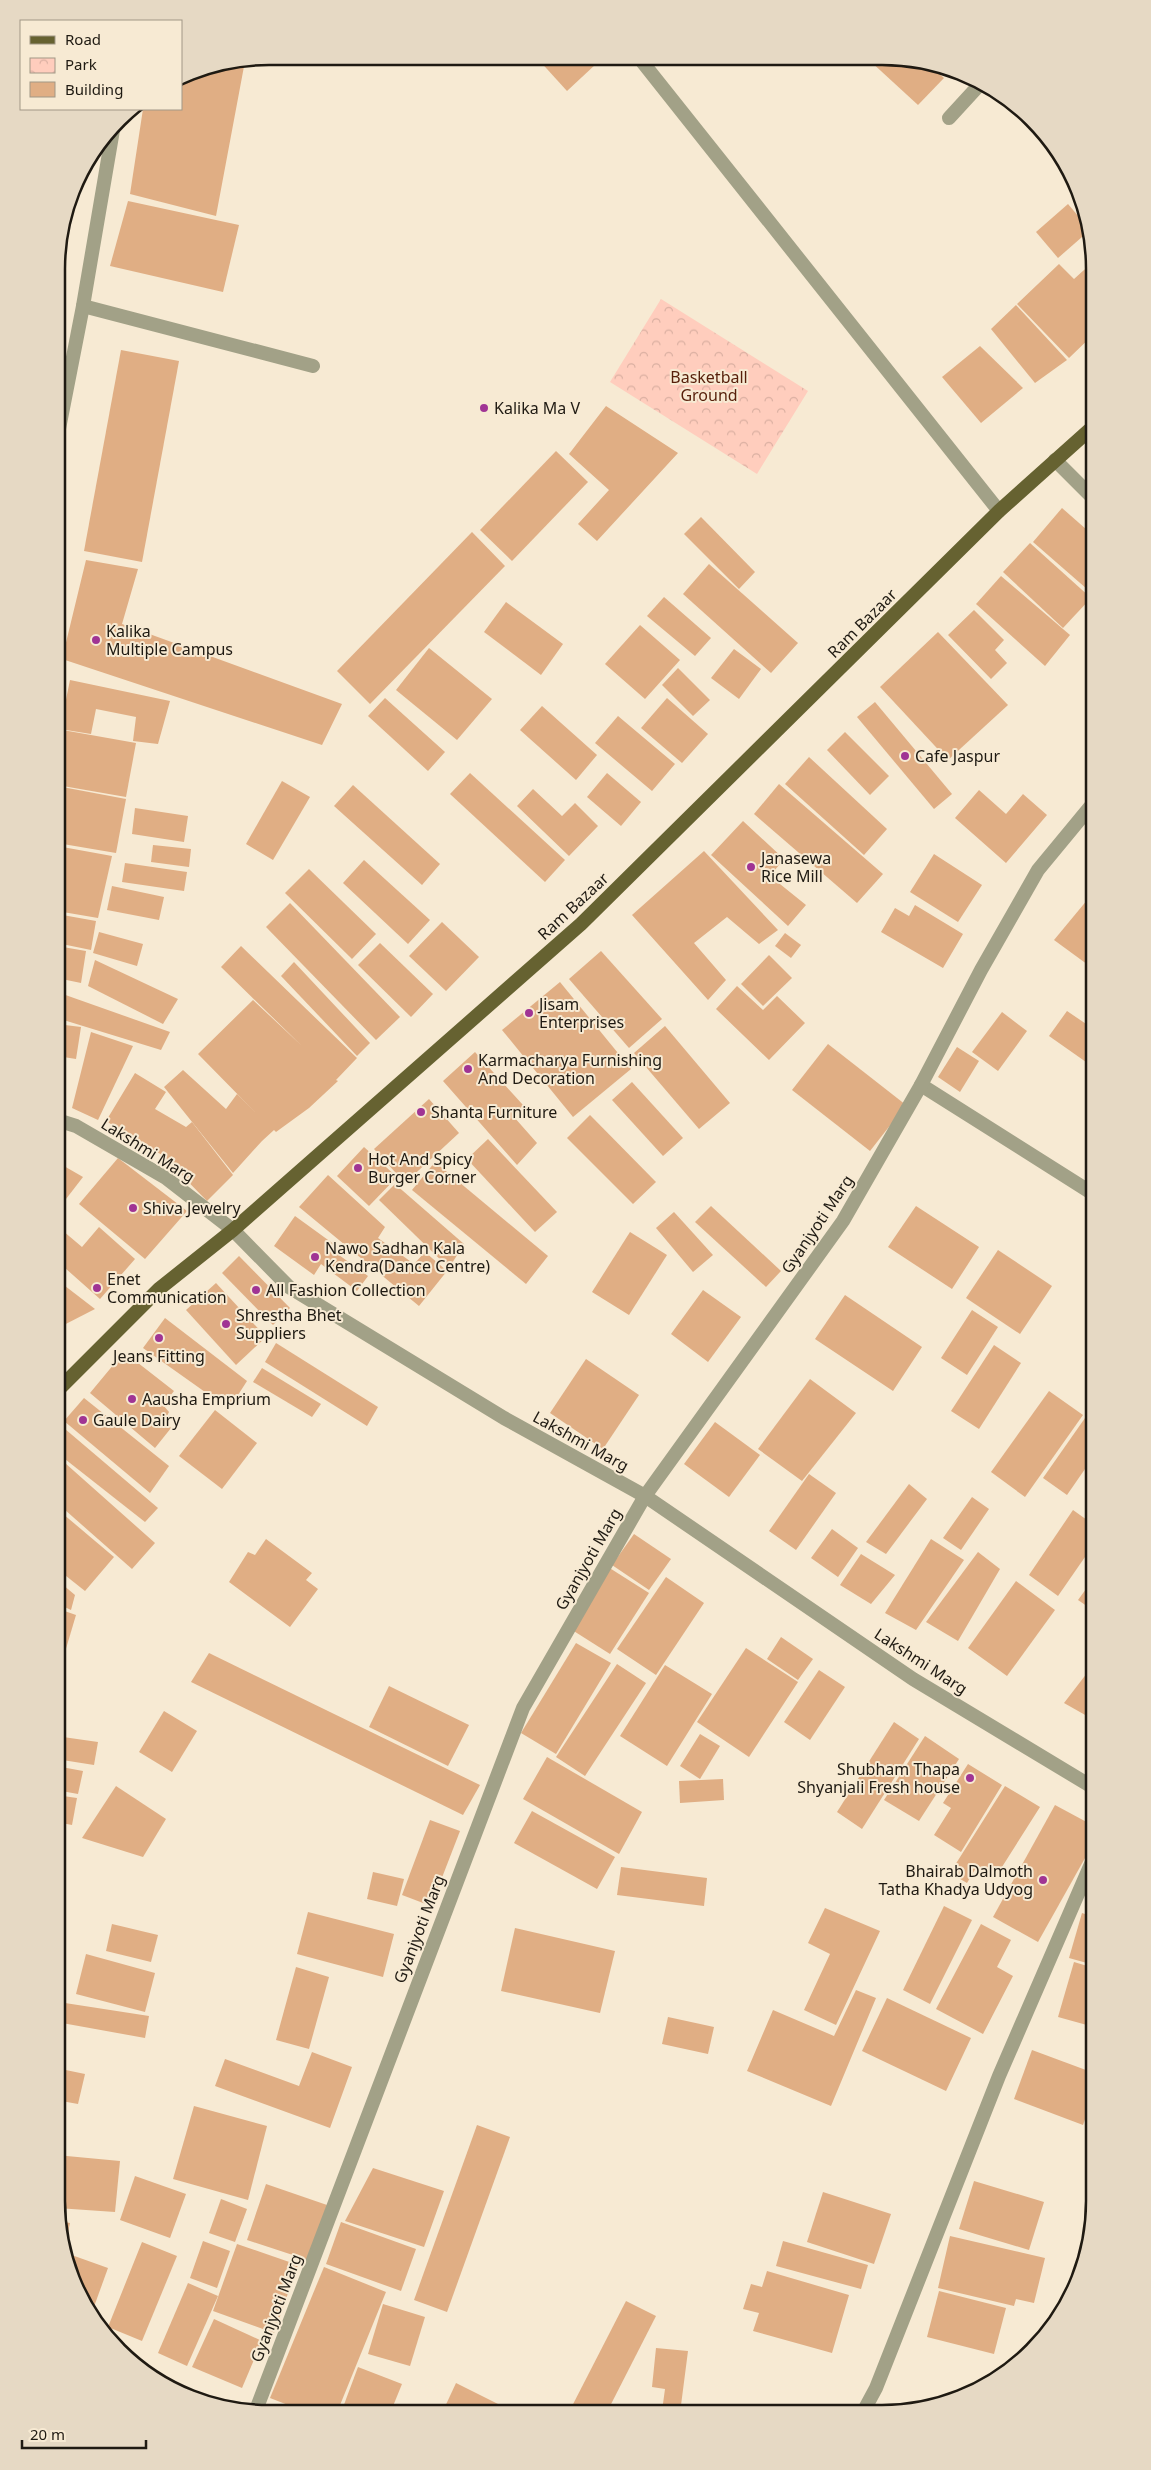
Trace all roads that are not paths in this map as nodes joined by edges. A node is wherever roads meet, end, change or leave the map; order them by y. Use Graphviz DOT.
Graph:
graph roads {
  1 [pos="646,65"];
  2 [pos="976,88"];
  3 [pos="950,118"];
  4 [pos="111,140"];
  5 [pos="83,306"];
  6 [pos="313,366"];
  7 [pos="65,398"];
  8 [pos="1086,433"];
  9 [pos="1055,460"];
  10 [pos="1086,491"];
  11 [pos="999,511"];
  12 [pos="1086,813"];
  13 [pos="921,1085"];
  14 [pos="65,1123"];
  15 [pos="1086,1190"];
  16 [pos="233,1230"];
  17 [pos="65,1383"];
  18 [pos="645,1496"];
  19 [pos="1086,1783"];
  20 [pos="1086,1875"];
  21 [pos="258,2405"];
  22 [pos="867,2405"];
  1 -- 11 [label="street"];
  2 -- 3 [label="street"];
  4 -- 5 [label="street"];
  5 -- 6 [label="street"];
  5 -- 7 [label="street"];
  8 -- 9 [label="main road, Ram Bazaar"];
  9 -- 10 [label="street"];
  9 -- 11 [label="main road, Ram Bazaar"];
  11 -- 16 [label="main road, Ram Bazaar"];
  12 -- 13 [label="street, Gyanjyoti Marg"];
  13 -- 15 [label="street"];
  13 -- 18 [label="street, Gyanjyoti Marg"];
  14 -- 16 [label="street, Lakshmi Marg"];
  16 -- 17 [label="main road, Ram Bazaar"];
  16 -- 18 [label="street, Lakshmi Marg"];
  18 -- 19 [label="street, Lakshmi Marg"];
  18 -- 21 [label="street, Gyanjyoti Marg"];
  20 -- 22 [label="street"];
}
